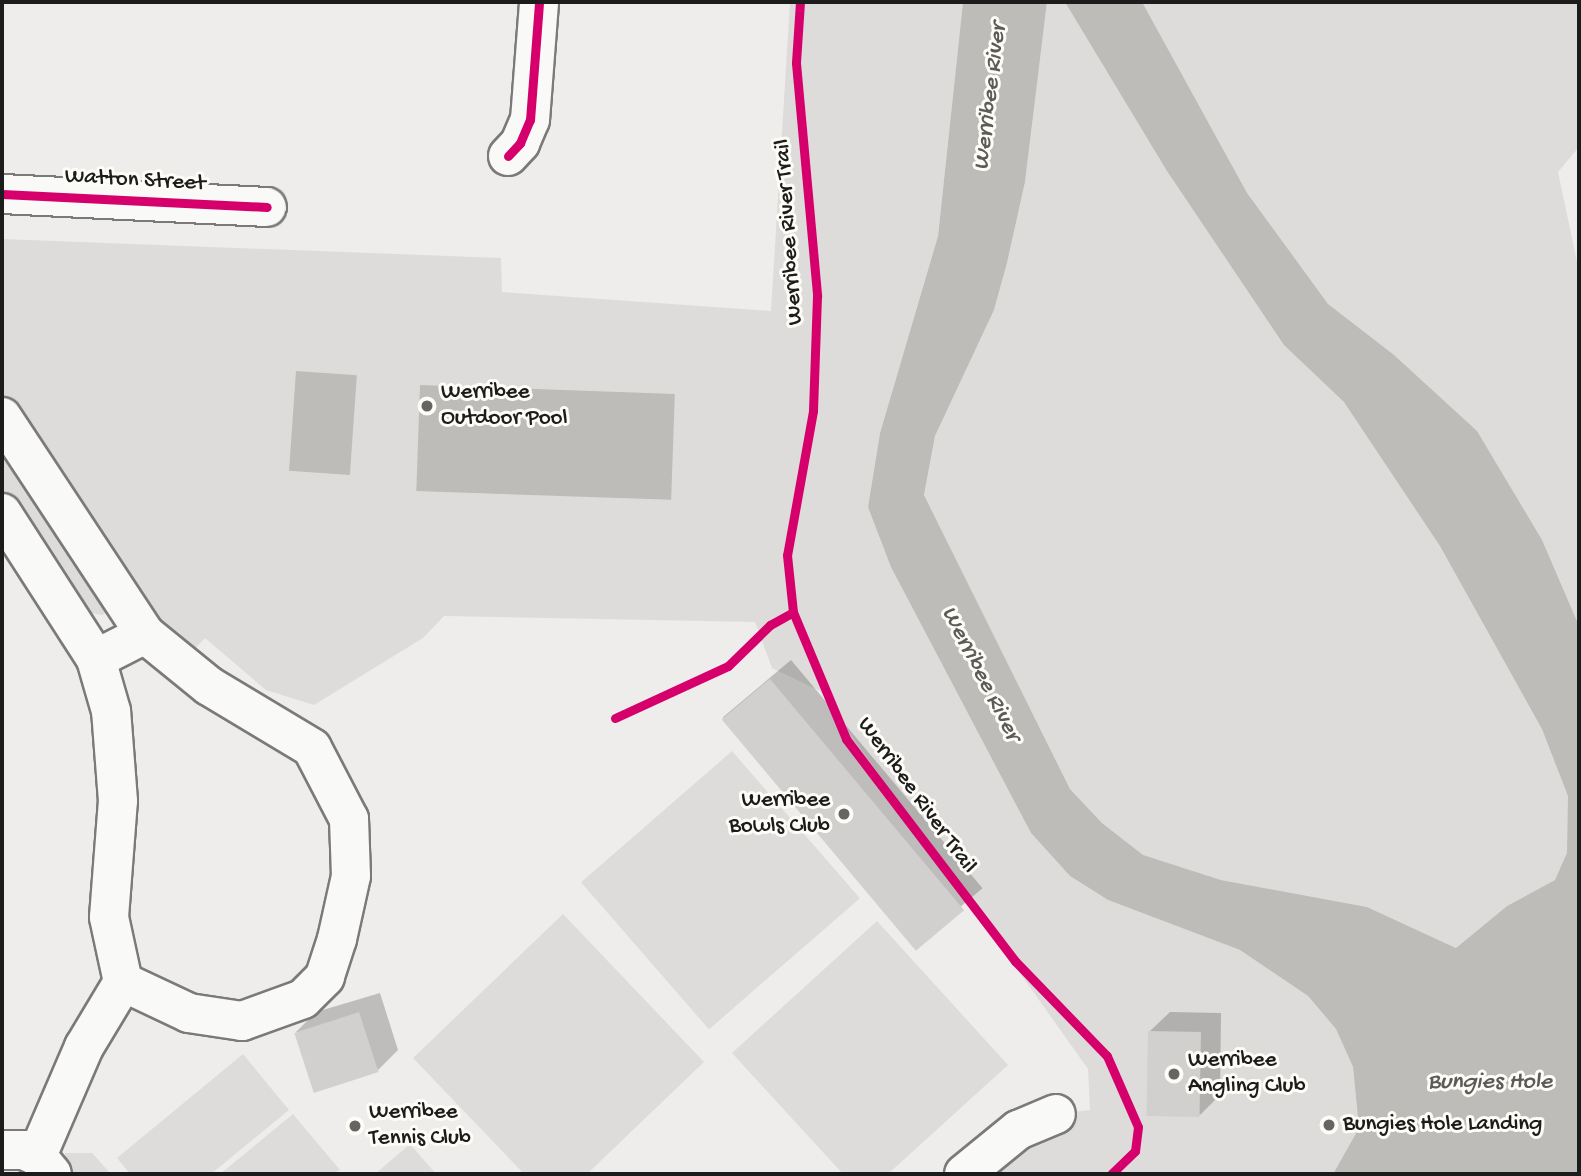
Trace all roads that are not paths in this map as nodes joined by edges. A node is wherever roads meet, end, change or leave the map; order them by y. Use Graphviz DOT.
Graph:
graph roads {
  1 [pos="539,2"];
  2 [pos="508,156"];
  3 [pos="2,194"];
  4 [pos="267,207"];
  5 [pos="2,417"];
  6 [pos="2,513"];
  7 [pos="145,634"];
  8 [pos="96,659"];
  9 [pos="123,982"];
  10 [pos="1056,1114"];
  11 [pos="30,1160"];
  12 [pos="964,1174"];
  1 -- 2 [label="street"];
  3 -- 4 [label="street, Watton Street"];
  5 -- 7 [label="street"];
  6 -- 8 [label="street"];
  7 -- 8 [label="street"];
  7 -- 9 [label="street"];
  8 -- 9 [label="street"];
  9 -- 11 [label="street"];
  10 -- 12 [label="street"];
}
